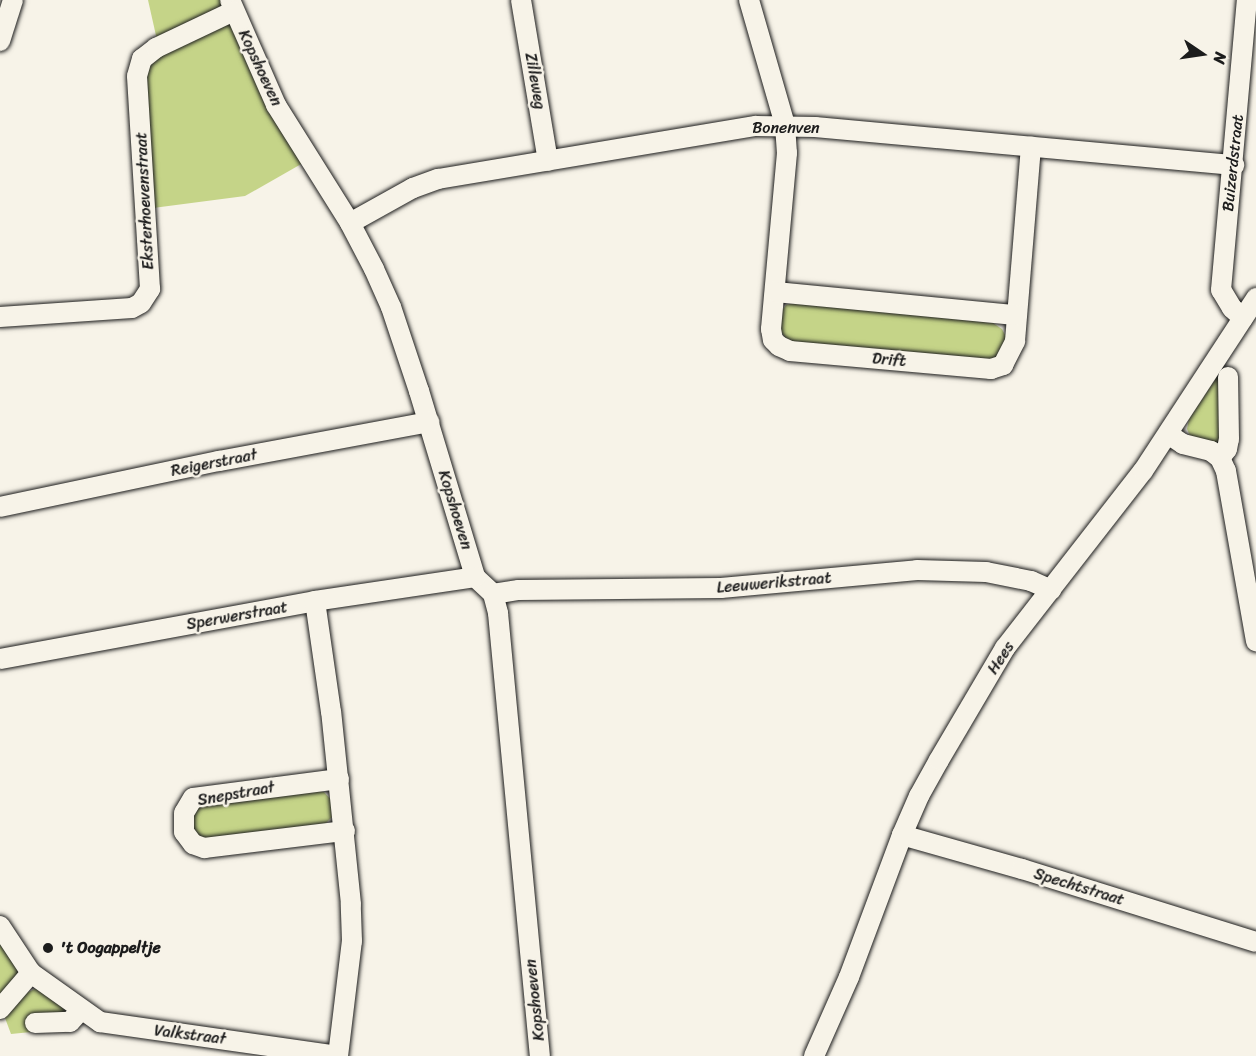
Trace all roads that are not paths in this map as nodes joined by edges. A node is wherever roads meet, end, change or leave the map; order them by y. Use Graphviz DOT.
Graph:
graph roads {
  1 [pos="13,0"];
  2 [pos="521,0"];
  3 [pos="749,0"];
  4 [pos="1247,0"];
  5 [pos="232,5"];
  6 [pos="0,41"];
  7 [pos="785,125"];
  8 [pos="1031,147"];
  9 [pos="548,161"];
  10 [pos="1234,165"];
  11 [pos="350,223"];
  12 [pos="775,292"];
  13 [pos="1256,298"];
  14 [pos="1017,315"];
  15 [pos="0,317"];
  16 [pos="1243,318"];
  17 [pos="1228,377"];
  18 [pos="429,422"];
  19 [pos="1168,434"];
  20 [pos="1220,458"];
  21 [pos="0,507"];
  22 [pos="1250,571"];
  23 [pos="475,577"];
  24 [pos="1051,590"];
  25 [pos="493,594"];
  26 [pos="315,601"];
  27 [pos="1256,641"];
  28 [pos="0,659"];
  29 [pos="339,779"];
  30 [pos="345,831"];
  31 [pos="902,835"];
  32 [pos="0,926"];
  33 [pos="1256,942"];
  34 [pos="31,973"];
  35 [pos="0,1009"];
  36 [pos="80,1011"];
  37 [pos="35,1023"];
  38 [pos="268,1051"];
  39 [pos="338,1056"];
  40 [pos="540,1056"];
  41 [pos="814,1056"];
  1 -- 6 [label="street"];
  2 -- 9 [label="street, Zilleweg"];
  3 -- 7 [label="street, Drift"];
  4 -- 10 [label="street, Buizerdstraat"];
  5 -- 11 [label="street, Kopshoeven"];
  5 -- 15 [label="street, Eksterhoevenstraat"];
  7 -- 8 [label="street, Bonenven"];
  7 -- 9 [label="street, Bonenven"];
  7 -- 12 [label="street, Drift"];
  8 -- 10 [label="street, Bonenven"];
  8 -- 14 [label="street, Drift"];
  9 -- 11 [label="street, Bonenven"];
  10 -- 16 [label="street, Buizerdstraat"];
  11 -- 18 [label="street, Kopshoeven"];
  12 -- 14 [label="street"];
  12 -- 14 [label="street, Drift"];
  13 -- 16 [label="street, Hees"];
  16 -- 19 [label="street, Hees"];
  17 -- 20 [label="street"];
  18 -- 21 [label="street, Reigerstraat"];
  18 -- 23 [label="street, Kopshoeven"];
  19 -- 20 [label="street"];
  19 -- 24 [label="street, Hees"];
  20 -- 22 [label="street"];
  22 -- 27 [label="street"];
  23 -- 25 [label="street"];
  23 -- 26 [label="street, Sperwerstraat"];
  24 -- 25 [label="street, Leeuwerikstraat"];
  24 -- 31 [label="street, Hees"];
  25 -- 40 [label="street, Kopshoeven"];
  26 -- 28 [label="street, Sperwerstraat"];
  26 -- 29 [label="street"];
  29 -- 30 [label="street"];
  29 -- 30 [label="street, Snepstraat"];
  30 -- 39 [label="street"];
  31 -- 33 [label="street, Spechtstraat"];
  31 -- 41 [label="street, Hees"];
  32 -- 34 [label="street, Valkstraat"];
  34 -- 35 [label="street"];
  34 -- 36 [label="street, Valkstraat"];
  36 -- 37 [label="street"];
  36 -- 38 [label="street, Valkstraat"];
  38 -- 39 [label="street, Valkstraat"];
}
